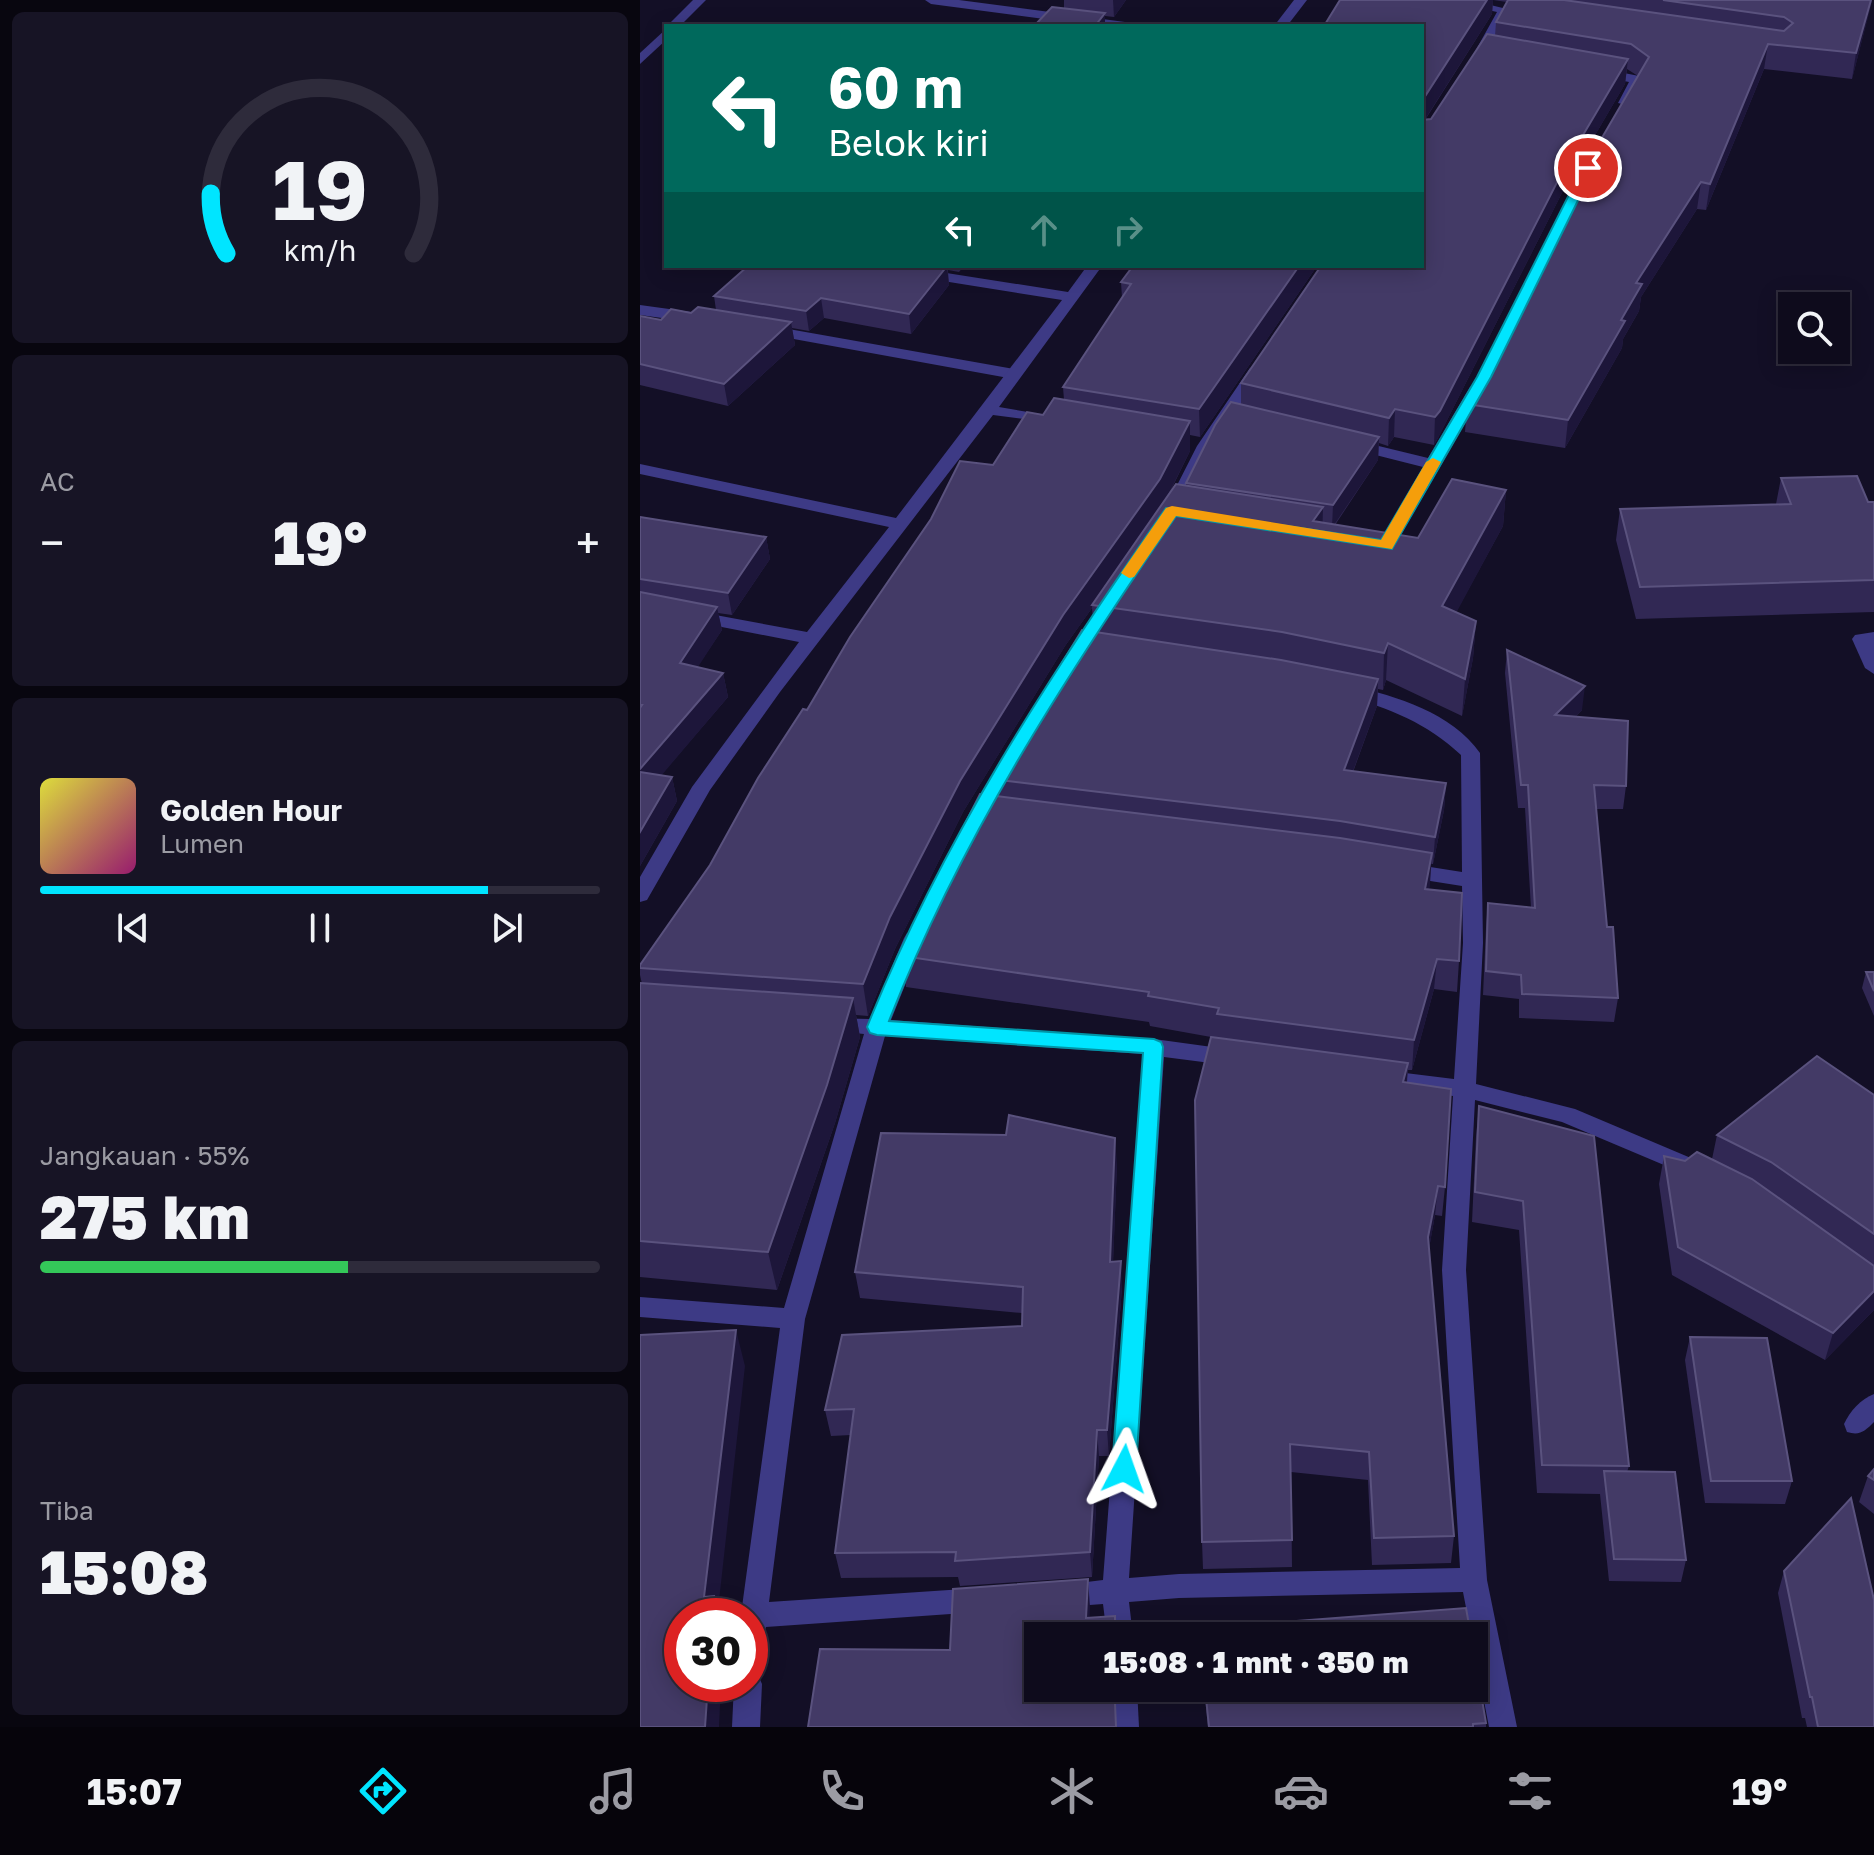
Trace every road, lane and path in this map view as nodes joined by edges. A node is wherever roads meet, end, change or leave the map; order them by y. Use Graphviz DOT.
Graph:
graph roads {
  1 [pos="700,0"];
  2 [pos="931,0"];
  3 [pos="1301,0"];
  4 [pos="1449,0"];
  5 [pos="1505,10"];
  6 [pos="1520,12"];
  7 [pos="675,24"];
  8 [pos="1110,24"];
  9 [pos="1282,24"];
  10 [pos="664,35"];
  11 [pos="1483,57"];
  12 [pos="640,60"];
  13 [pos="1584,69"];
  14 [pos="1614,123"];
  15 [pos="887,268"];
  16 [pos="1093,268"];
  17 [pos="1070,297"];
  18 [pos="640,310"];
  19 [pos="701,319"];
  20 [pos="748,327"];
  21 [pos="1268,353"];
  22 [pos="1014,374"];
  23 [pos="1484,377"];
  24 [pos="989,410"];
  25 [pos="1066,422"];
  26 [pos="1344,443"];
  27 [pos="1432,464"];
  28 [pos="640,469"];
  29 [pos="1174,516"];
  30 [pos="901,524"];
  31 [pos="1355,540"];
  32 [pos="640,606"];
  33 [pos="1874,638"];
  34 [pos="812,639"];
  35 [pos="1874,668"];
  36 [pos="1326,687"];
  37 [pos="1383,866"];
  38 [pos="1472,881"];
  39 [pos="640,895"];
  40 [pos="921,923"];
  41 [pos="814,1023"];
  42 [pos="877,1027"];
  43 [pos="1154,1047"];
  44 [pos="1262,1062"];
  45 [pos="1355,1074"];
  46 [pos="1464,1089"];
  47 [pos="1706,1174"];
  48 [pos="640,1307"];
  49 [pos="793,1319"];
  50 [pos="1874,1405"];
  51 [pos="1856,1424"];
  52 [pos="1474,1580"];
  53 [pos="1115,1591"];
  54 [pos="1036,1597"];
  55 [pos="754,1598"];
  56 [pos="1005,1599"];
  57 [pos="768,1615"];
  58 [pos="1118,1622"];
  59 [pos="747,1702"];
  60 [pos="1124,1702"];
  61 [pos="746,1727"];
  62 [pos="1125,1727"];
  63 [pos="1503,1727"];
  1 -- 7 [label="street"];
  2 -- 8 [label="street"];
  3 -- 9 [label="street"];
  4 -- 5 [label="street"];
  5 -- 6 [label="street"];
  5 -- 11 [label="street"];
  10 -- 12 [label="street"];
  13 -- 14 [label="street"];
  15 -- 17 [label="street"];
  16 -- 17 [label="street"];
  17 -- 22 [label="street"];
  18 -- 19 [label="street"];
  20 -- 22 [label="street"];
  21 -- 29 [label="street"];
  22 -- 24 [label="street"];
  23 -- 27 [label="street"];
  24 -- 25 [label="street"];
  24 -- 30 [label="street"];
  26 -- 27 [label="street"];
  27 -- 31 [label="street"];
  28 -- 30 [label="street"];
  30 -- 34 [label="street"];
  32 -- 34 [label="street"];
  33 -- 35 [label="street"];
  34 -- 39 [label="street"];
  36 -- 38 [label="street"];
  37 -- 38 [label="street"];
  38 -- 46 [label="street"];
  40 -- 42 [label="street"];
  41 -- 42 [label="street"];
  42 -- 43 [label="street"];
  42 -- 49 [label="street"];
  43 -- 44 [label="street"];
  43 -- 53 [label="street"];
  45 -- 46 [label="street"];
  46 -- 47 [label="street"];
  46 -- 52 [label="street"];
  48 -- 49 [label="street"];
  49 -- 55 [label="street"];
  50 -- 51 [label="street"];
  52 -- 53 [label="street"];
  52 -- 63 [label="street"];
  53 -- 54 [label="street"];
  53 -- 58 [label="street"];
  56 -- 57 [label="street"];
  59 -- 61 [label="street"];
  60 -- 62 [label="street"];
}
